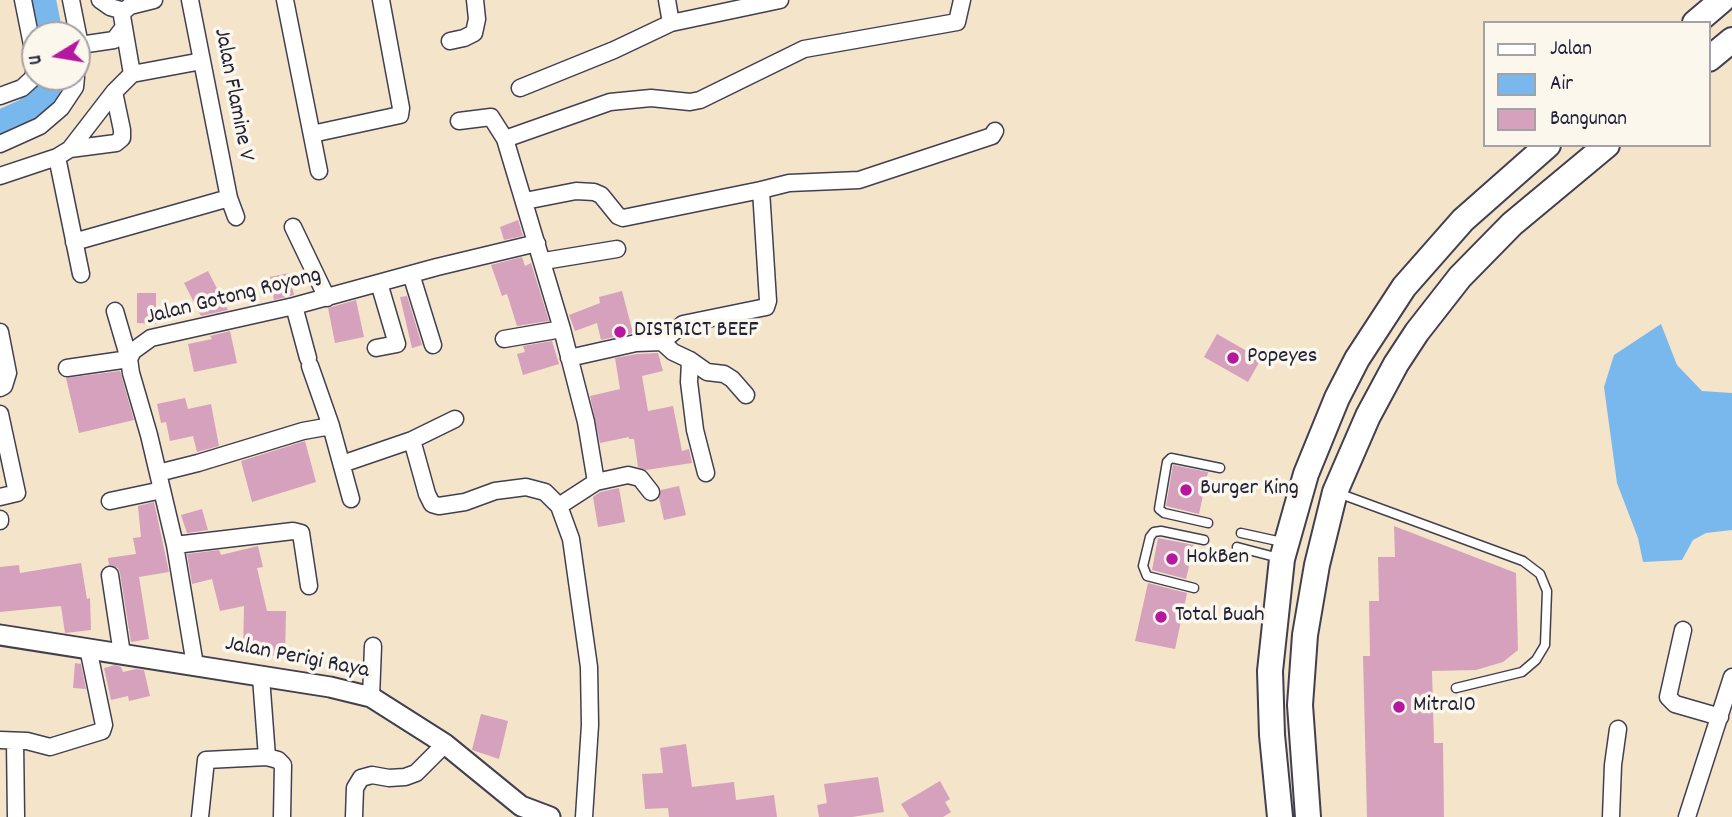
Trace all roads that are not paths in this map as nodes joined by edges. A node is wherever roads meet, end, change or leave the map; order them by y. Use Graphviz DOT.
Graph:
graph roads {
  1 [pos="23,0"];
  2 [pos="71,0"];
  3 [pos="100,0"];
  4 [pos="153,0"];
  5 [pos="190,0"];
  6 [pos="285,0"];
  7 [pos="381,0"];
  8 [pos="475,0"];
  9 [pos="667,0"];
  10 [pos="780,0"];
  11 [pos="962,0"];
  12 [pos="1722,0"];
  13 [pos="761,2"];
  14 [pos="27,21"];
  15 [pos="75,21"];
  16 [pos="1697,21"];
  17 [pos="671,23"];
  18 [pos="121,26"];
  19 [pos="91,40"];
  20 [pos="1732,40"];
  21 [pos="450,41"];
  22 [pos="1711,57"];
  23 [pos="202,61"];
  24 [pos="132,74"];
  25 [pos="21,88"];
  26 [pos="520,88"];
  27 [pos="72,91"];
  28 [pos="114,92"];
  29 [pos="0,96"];
  30 [pos="459,121"];
  31 [pos="995,131"];
  32 [pos="312,134"];
  33 [pos="505,139"];
  34 [pos="0,144"];
  35 [pos="1546,147"];
  36 [pos="1604,147"];
  37 [pos="64,153"];
  38 [pos="319,171"];
  39 [pos="0,176"];
  40 [pos="761,190"];
  41 [pos="229,198"];
  42 [pos="525,201"];
  43 [pos="236,217"];
  44 [pos="293,227"];
  45 [pos="74,242"];
  46 [pos="537,243"];
  47 [pos="617,249"];
  48 [pos="544,261"];
  49 [pos="81,274"];
  50 [pos="411,274"];
  51 [pos="379,283"];
  52 [pos="327,298"];
  53 [pos="294,306"];
  54 [pos="115,311"];
  55 [pos="562,329"];
  56 [pos="0,332"];
  57 [pos="504,339"];
  58 [pos="662,342"];
  59 [pos="433,345"];
  60 [pos="376,348"];
  61 [pos="569,358"];
  62 [pos="129,359"];
  63 [pos="690,360"];
  64 [pos="67,368"];
  65 [pos="3,384"];
  66 [pos="746,395"];
  67 [pos="0,414"];
  68 [pos="455,419"];
  69 [pos="331,426"];
  70 [pos="412,440"];
  71 [pos="342,464"];
  72 [pos="1220,468"];
  73 [pos="158,472"];
  74 [pos="706,473"];
  75 [pos="596,482"];
  76 [pos="162,490"];
  77 [pos="651,492"];
  78 [pos="1335,492"];
  79 [pos="0,496"];
  80 [pos="351,499"];
  81 [pos="110,500"];
  82 [pos="559,506"];
  83 [pos="1208,523"];
  84 [pos="1241,533"];
  85 [pos="1204,540"];
  86 [pos="175,545"];
  87 [pos="1237,547"];
  88 [pos="1284,551"];
  89 [pos="110,575"];
  90 [pos="309,586"];
  91 [pos="1194,588"];
  92 [pos="1684,630"];
  93 [pos="0,635"];
  94 [pos="373,646"];
  95 [pos="88,648"];
  96 [pos="122,654"];
  97 [pos="195,665"];
  98 [pos="261,677"];
  99 [pos="1732,677"];
  100 [pos="1456,688"];
  101 [pos="371,696"];
  102 [pos="1720,717"];
  103 [pos="1618,729"];
  104 [pos="8,741"];
  105 [pos="445,744"];
  106 [pos="267,757"];
  107 [pos="16,817"];
  108 [pos="201,817"];
  109 [pos="282,817"];
  110 [pos="354,817"];
  111 [pos="548,817"];
  112 [pos="584,817"];
  113 [pos="1280,817"];
  114 [pos="1308,817"];
  115 [pos="1611,817"];
  116 [pos="1687,817"];
  1 -- 14 [label="street"];
  2 -- 15 [label="street"];
  3 -- 18 [label="street"];
  4 -- 18 [label="street"];
  5 -- 23 [label="street, Jalan Flamine V"];
  6 -- 32 [label="street"];
  7 -- 32 [label="street"];
  8 -- 21 [label="street"];
  9 -- 17 [label="street"];
  10 -- 13 [label="street"];
  11 -- 33 [label="street"];
  12 -- 16 [label="main road"];
  13 -- 17 [label="street"];
  17 -- 26 [label="street"];
  18 -- 19 [label="street"];
  18 -- 24 [label="street"];
  20 -- 22 [label="main road"];
  23 -- 24 [label="street"];
  23 -- 41 [label="street, Jalan Flamine V"];
  24 -- 28 [label="street"];
  25 -- 29 [label="street"];
  27 -- 34 [label="street"];
  28 -- 37 [label="street"];
  28 -- 37 [label="street"];
  30 -- 33 [label="street"];
  31 -- 40 [label="street"];
  32 -- 38 [label="street"];
  33 -- 42 [label="street"];
  35 -- 88 [label="main road"];
  36 -- 78 [label="main road"];
  37 -- 39 [label="street"];
  37 -- 45 [label="street"];
  40 -- 42 [label="street"];
  40 -- 58 [label="street"];
  41 -- 43 [label="street, Jalan Flamine V"];
  41 -- 45 [label="street, Jalan Flamine V"];
  42 -- 46 [label="street"];
  44 -- 52 [label="street"];
  45 -- 49 [label="street"];
  46 -- 48 [label="street"];
  46 -- 50 [label="street, Jalan Gotong Royong"];
  47 -- 48 [label="street"];
  48 -- 55 [label="street"];
  50 -- 51 [label="street, Jalan Gotong Royong"];
  50 -- 59 [label="street"];
  51 -- 52 [label="street, Jalan Gotong Royong"];
  51 -- 60 [label="street"];
  52 -- 53 [label="street, Jalan Gotong Royong"];
  53 -- 62 [label="street, Jalan Gotong Royong"];
  53 -- 69 [label="street"];
  54 -- 62 [label="street"];
  55 -- 57 [label="street"];
  55 -- 61 [label="street"];
  56 -- 65 [label="street"];
  58 -- 61 [label="street"];
  58 -- 63 [label="street"];
  61 -- 75 [label="street"];
  62 -- 64 [label="street"];
  62 -- 73 [label="street, Jalan Gotong Royong"];
  63 -- 66 [label="street"];
  63 -- 74 [label="street"];
  67 -- 79 [label="street"];
  68 -- 70 [label="street"];
  69 -- 71 [label="street"];
  69 -- 73 [label="street"];
  70 -- 71 [label="street"];
  70 -- 82 [label="street"];
  71 -- 80 [label="street"];
  72 -- 83 [label="lane"];
  73 -- 76 [label="street, Jalan Gotong Royong"];
  75 -- 77 [label="street"];
  75 -- 82 [label="street"];
  76 -- 81 [label="street"];
  76 -- 86 [label="street, Jalan Gotong Royong"];
  78 -- 100 [label="lane"];
  78 -- 114 [label="main road"];
  82 -- 112 [label="street"];
  84 -- 88 [label="lane"];
  85 -- 91 [label="lane"];
  86 -- 90 [label="street"];
  86 -- 97 [label="street, Jalan Gotong Royong"];
  87 -- 88 [label="lane"];
  88 -- 113 [label="main road"];
  89 -- 96 [label="street"];
  92 -- 102 [label="street"];
  93 -- 95 [label="street, Jalan Perigi Raya"];
  94 -- 101 [label="street"];
  95 -- 96 [label="street, Jalan Perigi Raya"];
  95 -- 104 [label="street"];
  96 -- 97 [label="street, Jalan Perigi Raya"];
  97 -- 98 [label="street, Jalan Perigi Raya"];
  98 -- 101 [label="street, Jalan Perigi Raya"];
  98 -- 106 [label="street"];
  99 -- 102 [label="street"];
  101 -- 105 [label="street, Jalan Perigi Raya"];
  102 -- 116 [label="street"];
  103 -- 115 [label="street"];
  104 -- 107 [label="street"];
  105 -- 110 [label="street"];
  105 -- 111 [label="street, Jalan Perigi Raya"];
  106 -- 108 [label="street"];
  106 -- 109 [label="street"];
}
